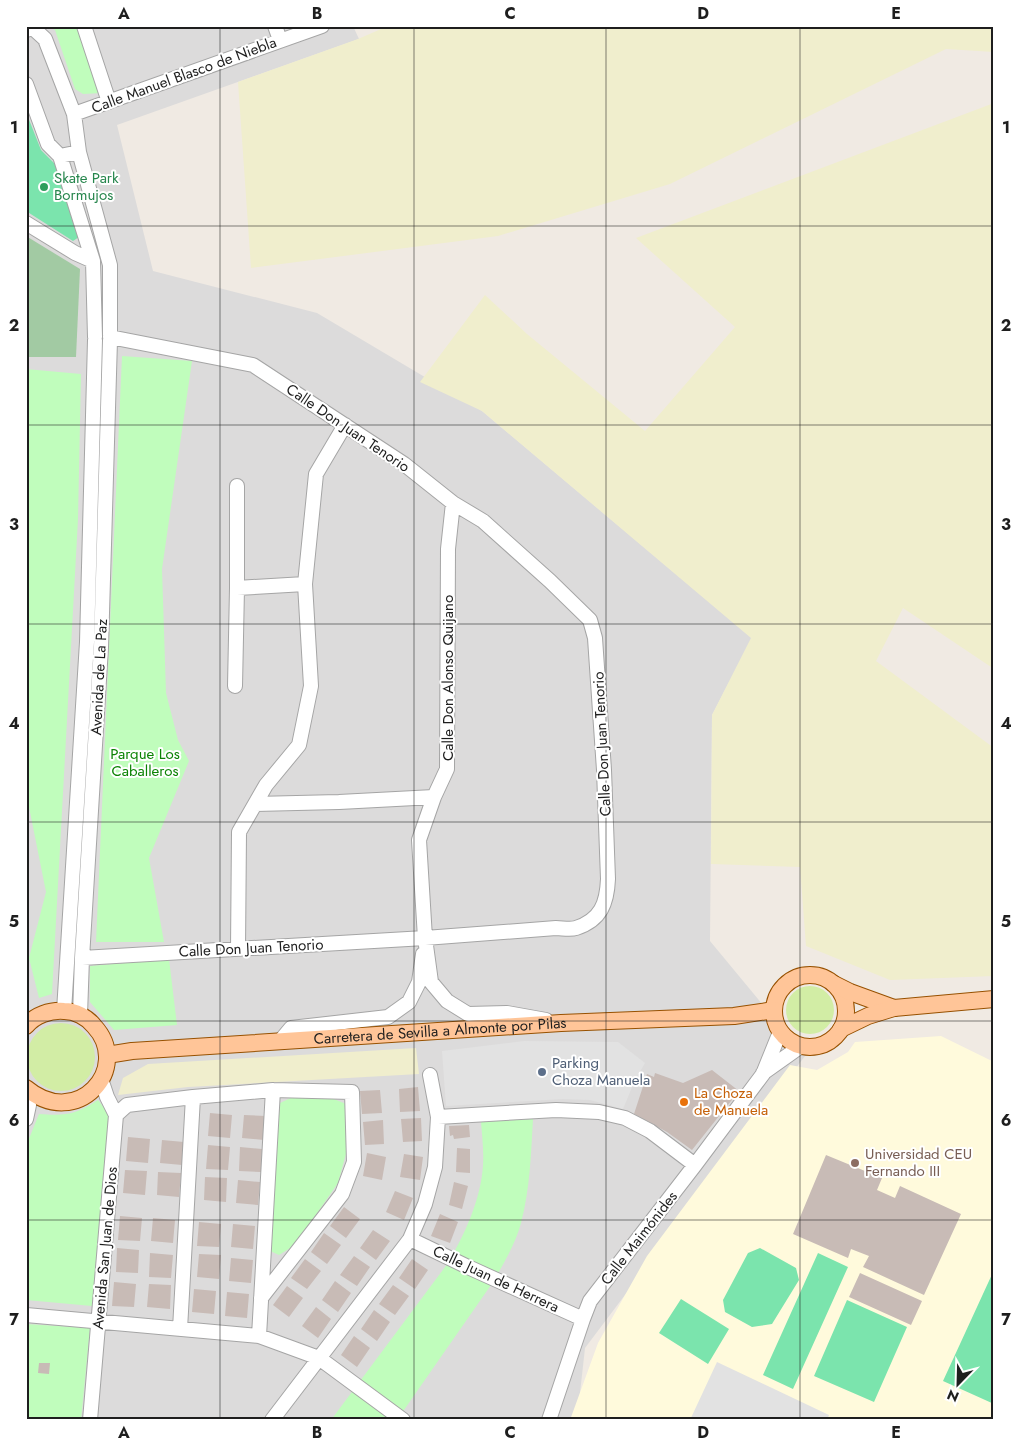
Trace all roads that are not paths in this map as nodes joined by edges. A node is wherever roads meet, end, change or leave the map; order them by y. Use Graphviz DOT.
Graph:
graph roads {
  1 [pos="84,26"];
  2 [pos="275,26"];
  3 [pos="322,26"];
  4 [pos="30,28"];
  5 [pos="280,40"];
  6 [pos="26,84"];
  7 [pos="109,102"];
  8 [pos="74,114"];
  9 [pos="79,152"];
  10 [pos="60,156"];
  11 [pos="26,223"];
  12 [pos="93,261"];
  13 [pos="110,337"];
  14 [pos="95,339"];
  15 [pos="344,425"];
  16 [pos="238,486"];
  17 [pos="453,502"];
  18 [pos="305,584"];
  19 [pos="238,588"];
  20 [pos="235,686"];
  21 [pos="269,780"];
  22 [pos="434,797"];
  23 [pos="283,803"];
  24 [pos="254,804"];
  25 [pos="425,938"];
  26 [pos="238,949"];
  27 [pos="82,958"];
  28 [pos="834,984"];
  29 [pos="994,999"];
  30 [pos="963,1003"];
  31 [pos="994,1004"];
  32 [pos="894,1008"];
  33 [pos="774,1010"];
  34 [pos="64,1011"];
  35 [pos="80,1015"];
  36 [pos="561,1023"];
  37 [pos="26,1026"];
  38 [pos="841,1029"];
  39 [pos="780,1032"];
  40 [pos="281,1040"];
  41 [pos="801,1046"];
  42 [pos="107,1055"];
  43 [pos="763,1074"];
  44 [pos="430,1075"];
  45 [pos="101,1079"];
  46 [pos="26,1090"];
  47 [pos="273,1090"];
  48 [pos="193,1097"];
  49 [pos="116,1115"];
  50 [pos="438,1117"];
  51 [pos="26,1119"];
  52 [pos="695,1165"];
  53 [pos="410,1238"];
  54 [pos="261,1298"];
  55 [pos="26,1315"];
  56 [pos="582,1319"];
  57 [pos="99,1321"];
  58 [pos="180,1329"];
  59 [pos="259,1336"];
  60 [pos="319,1358"];
  61 [pos="90,1420"];
  62 [pos="272,1420"];
  63 [pos="403,1420"];
  64 [pos="549,1420"];
  1 -- 7 [label="street"];
  2 -- 5 [label="street"];
  3 -- 5 [label="street, Calle Manuel Blasco de Niebla"];
  4 -- 8 [label="street, Avenida de La Paz"];
  5 -- 7 [label="street, Calle Manuel Blasco de Niebla"];
  6 -- 10 [label="street, Avenida de La Paz"];
  7 -- 8 [label="street, Calle Manuel Blasco de Niebla"];
  8 -- 9 [label="street, Avenida de La Paz"];
  9 -- 10 [label="street"];
  9 -- 13 [label="street, Avenida de La Paz"];
  10 -- 12 [label="street, Avenida de La Paz"];
  11 -- 12 [label="street"];
  12 -- 14 [label="street, Avenida de La Paz"];
  13 -- 14 [label="street"];
  13 -- 15 [label="street, Calle Don Juan Tenorio"];
  13 -- 27 [label="street, Avenida de La Paz"];
  14 -- 34 [label="street, Avenida de La Paz"];
  15 -- 17 [label="street, Calle Don Juan Tenorio"];
  15 -- 18 [label="street"];
  16 -- 19 [label="street"];
  17 -- 22 [label="street, Calle Don Alonso Quijano"];
  17 -- 25 [label="street, Calle Don Juan Tenorio"];
  18 -- 19 [label="street"];
  18 -- 21 [label="street"];
  19 -- 20 [label="street"];
  21 -- 23 [label="street"];
  21 -- 24 [label="street"];
  22 -- 23 [label="street"];
  22 -- 25 [label="street, Calle Don Alonso Quijano"];
  23 -- 24 [label="street"];
  24 -- 26 [label="street"];
  25 -- 26 [label="street, Calle Don Juan Tenorio"];
  25 -- 36 [label="street"];
  25 -- 40 [label="street"];
  26 -- 27 [label="street, Calle Don Juan Tenorio"];
  27 -- 35 [label="street, Avenida de La Paz"];
  28 -- 32 [label="main road"];
  28 -- 33 [label="main road"];
  28 -- 38 [label="main road"];
  29 -- 30 [label="main road"];
  30 -- 31 [label="main road"];
  30 -- 32 [label="main road"];
  32 -- 38 [label="main road"];
  33 -- 36 [label="main road, Carretera de Sevilla a Almonte por Pilas"];
  33 -- 39 [label="main road"];
  34 -- 35 [label="main road"];
  34 -- 37 [label="main road"];
  35 -- 42 [label="main road"];
  36 -- 40 [label="main road, Carretera de Sevilla a Almonte por Pilas"];
  38 -- 41 [label="main road"];
  39 -- 41 [label="main road"];
  39 -- 43 [label="street, Calle Maimónides"];
  40 -- 42 [label="main road, Carretera de Sevilla a Almonte por Pilas"];
  41 -- 43 [label="street, Calle Maimónides"];
  42 -- 45 [label="main road"];
  43 -- 52 [label="street, Calle Maimónides"];
  44 -- 50 [label="street"];
  45 -- 46 [label="main road"];
  45 -- 49 [label="street"];
  46 -- 51 [label="street"];
  47 -- 48 [label="street"];
  47 -- 54 [label="street"];
  47 -- 54 [label="street"];
  48 -- 49 [label="street"];
  48 -- 58 [label="street"];
  49 -- 57 [label="street, Avenida San Juan de Dios"];
  50 -- 52 [label="street"];
  50 -- 53 [label="street"];
  52 -- 56 [label="street, Calle Maimónides"];
  53 -- 56 [label="street, Calle Juan de Herrera"];
  53 -- 60 [label="street"];
  54 -- 59 [label="street"];
  55 -- 57 [label="street"];
  56 -- 64 [label="street, Calle Maimónides"];
  57 -- 58 [label="street"];
  57 -- 61 [label="street, Avenida San Juan de Dios"];
  58 -- 59 [label="street"];
  59 -- 60 [label="street"];
  60 -- 62 [label="street"];
  60 -- 63 [label="street"];
}
